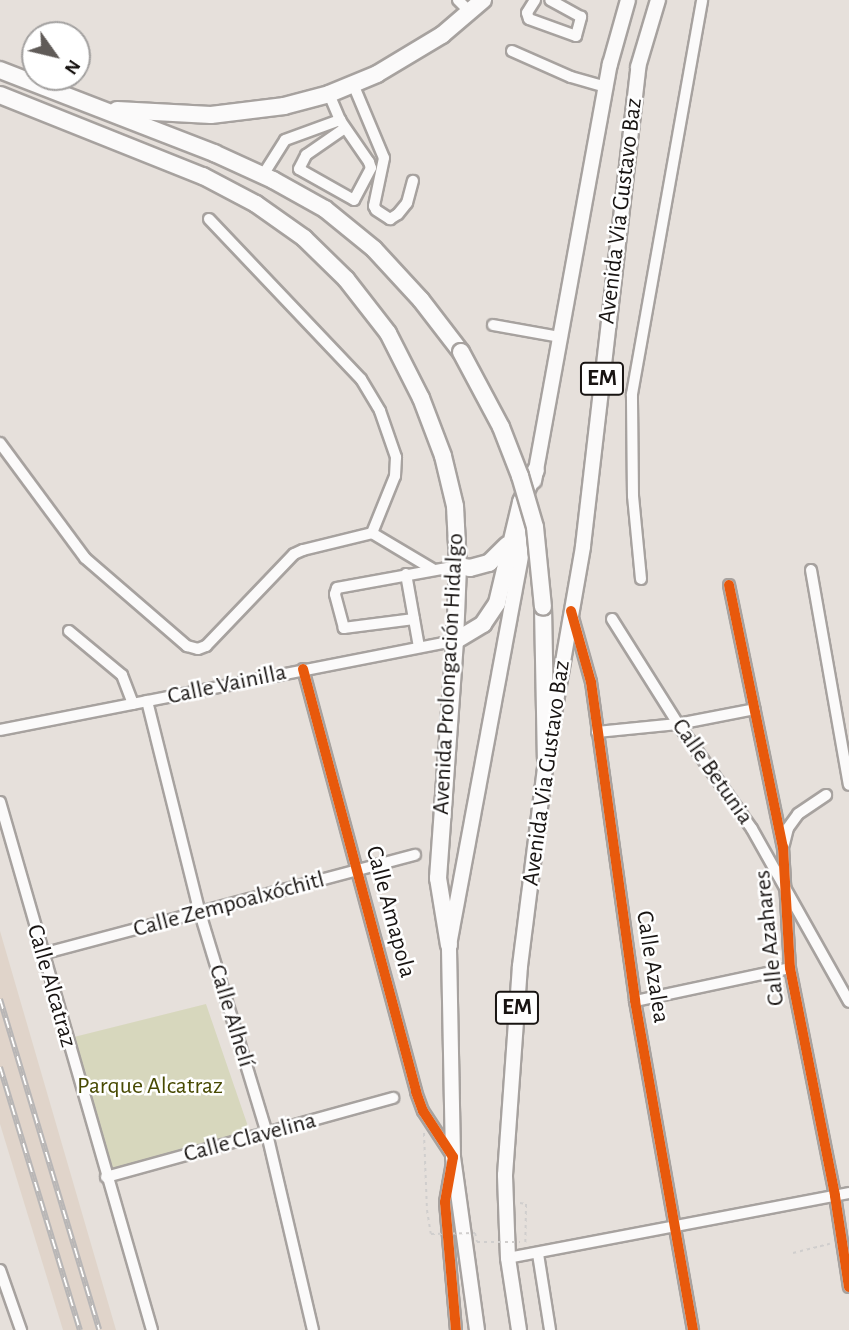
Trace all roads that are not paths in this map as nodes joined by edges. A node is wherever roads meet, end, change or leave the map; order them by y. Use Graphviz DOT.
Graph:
graph roads {
  1 [pos="458,0"];
  2 [pos="483,0"];
  3 [pos="535,0"];
  4 [pos="658,0"];
  5 [pos="702,0"];
  6 [pos="624,1"];
  7 [pos="558,2"];
  8 [pos="471,13"];
  9 [pos="512,51"];
  10 [pos="0,70"];
  11 [pos="353,84"];
  12 [pos="606,87"];
  13 [pos="329,94"];
  14 [pos="0,95"];
  15 [pos="104,110"];
  16 [pos="343,124"];
  17 [pos="263,175"];
  18 [pos="413,181"];
  19 [pos="209,219"];
  20 [pos="493,325"];
  21 [pos="560,337"];
  22 [pos="0,443"];
  23 [pos="536,470"];
  24 [pos="372,533"];
  25 [pos="510,540"];
  26 [pos="458,566"];
  27 [pos="434,570"];
  28 [pos="811,570"];
  29 [pos="406,574"];
  30 [pos="641,579"];
  31 [pos="729,585"];
  32 [pos="571,611"];
  33 [pos="414,619"];
  34 [pos="612,619"];
  35 [pos="69,631"];
  36 [pos="455,641"];
  37 [pos="419,647"];
  38 [pos="303,669"];
  39 [pos="147,701"];
  40 [pos="133,704"];
  41 [pos="755,709"];
  42 [pos="678,724"];
  43 [pos="0,730"];
  44 [pos="597,732"];
  45 [pos="546,760"];
  46 [pos="849,785"];
  47 [pos="826,795"];
  48 [pos="0,802"];
  49 [pos="783,847"];
  50 [pos="415,855"];
  51 [pos="358,870"];
  52 [pos="783,889"];
  53 [pos="200,913"];
  54 [pos="449,945"];
  55 [pos="42,954"];
  56 [pos="790,968"];
  57 [pos="635,1001"];
  58 [pos="849,1002"];
  59 [pos="393,1098"];
  60 [pos="267,1134"];
  61 [pos="453,1157"];
  62 [pos="106,1177"];
  63 [pos="849,1193"];
  64 [pos="835,1196"];
  65 [pos="676,1224"];
  66 [pos="533,1255"];
  67 [pos="508,1258"];
  68 [pos="0,1270"];
  69 [pos="849,1287"];
  70 [pos="20,1330"];
  71 [pos="152,1330"];
  72 [pos="313,1330"];
  73 [pos="456,1330"];
  74 [pos="477,1330"];
  75 [pos="519,1330"];
  76 [pos="550,1330"];
  77 [pos="693,1330"];
  1 -- 8 [label="street"];
  2 -- 8 [label="highway"];
  3 -- 7 [label="street"];
  4 -- 32 [label="main road, Avenida Via Gustavo Baz / EM"];
  5 -- 30 [label="street"];
  6 -- 12 [label="main road, Avenida Via Gustavo Baz / EM"];
  8 -- 11 [label="highway"];
  9 -- 12 [label="street"];
  10 -- 15 [label="highway"];
  11 -- 13 [label="highway"];
  11 -- 18 [label="street"];
  12 -- 21 [label="main road, Avenida Via Gustavo Baz / EM"];
  13 -- 15 [label="highway"];
  13 -- 16 [label="street"];
  14 -- 26 [label="highway, Avenida Prolongación Hidalgo"];
  15 -- 17 [label="highway"];
  16 -- 16 [label="street"];
  16 -- 17 [label="street"];
  17 -- 45 [label="highway, bridge"];
  19 -- 24 [label="street"];
  20 -- 21 [label="street"];
  21 -- 23 [label="main road, Avenida Via Gustavo Baz / EM"];
  22 -- 24 [label="street"];
  23 -- 25 [label="highway"];
  23 -- 54 [label="main road, Avenida Via Gustavo Baz / EM"];
  24 -- 27 [label="street"];
  25 -- 26 [label="highway"];
  25 -- 36 [label="highway"];
  26 -- 27 [label="street"];
  26 -- 36 [label="highway, Avenida Prolongación Hidalgo"];
  27 -- 29 [label="street"];
  28 -- 46 [label="street"];
  29 -- 33 [label="street"];
  29 -- 33 [label="street"];
  31 -- 41 [label="street, Calle Azahares"];
  32 -- 44 [label="street, Calle Azalea"];
  32 -- 45 [label="main road, Avenida Via Gustavo Baz / EM"];
  33 -- 37 [label="street"];
  34 -- 42 [label="street, Calle Betunia"];
  35 -- 40 [label="street"];
  36 -- 37 [label="street, Calle Vainilla"];
  36 -- 54 [label="highway, Avenida Prolongación Hidalgo"];
  37 -- 38 [label="street, Calle Vainilla"];
  38 -- 39 [label="street, Calle Vainilla"];
  38 -- 51 [label="street, Calle Amapola"];
  39 -- 40 [label="street, Calle Vainilla"];
  39 -- 53 [label="street, Calle Alhelí"];
  40 -- 43 [label="street, Calle Vainilla"];
  41 -- 42 [label="street"];
  41 -- 49 [label="street, Calle Azahares"];
  42 -- 44 [label="street"];
  42 -- 52 [label="street, Calle Betunia"];
  44 -- 57 [label="street, Calle Azalea"];
  45 -- 67 [label="main road, Avenida Via Gustavo Baz / EM"];
  47 -- 49 [label="street, Calle Azahares"];
  48 -- 55 [label="street, Calle Alcatraz"];
  49 -- 52 [label="street, Calle Azahares"];
  50 -- 51 [label="street, Calle Zempoalxóchitl"];
  51 -- 53 [label="street, Calle Zempoalxóchitl"];
  51 -- 61 [label="street, Calle Amapola"];
  52 -- 56 [label="street, Calle Azahares"];
  52 -- 58 [label="street, Calle Betunia"];
  53 -- 55 [label="street, Calle Zempoalxóchitl"];
  53 -- 60 [label="street, Calle Alhelí"];
  54 -- 61 [label="main road, Avenida Via Gustavo Baz / EM"];
  55 -- 62 [label="street, Calle Alcatraz"];
  56 -- 57 [label="street"];
  56 -- 64 [label="street, Calle Azahares"];
  57 -- 65 [label="street, Calle Azalea"];
  59 -- 60 [label="street, Calle Clavelina"];
  60 -- 62 [label="street, Calle Clavelina"];
  60 -- 72 [label="street, Calle Alhelí"];
  61 -- 73 [label="street"];
  61 -- 74 [label="main road, EM"];
  62 -- 71 [label="street, Calle Alcatraz"];
  63 -- 64 [label="street"];
  64 -- 65 [label="street"];
  64 -- 69 [label="street, Calle Azahares"];
  65 -- 66 [label="street"];
  65 -- 77 [label="street, Calle Azalea"];
  66 -- 67 [label="street"];
  66 -- 76 [label="street"];
  67 -- 75 [label="main road, EM"];
  68 -- 70 [label="street"];
}
